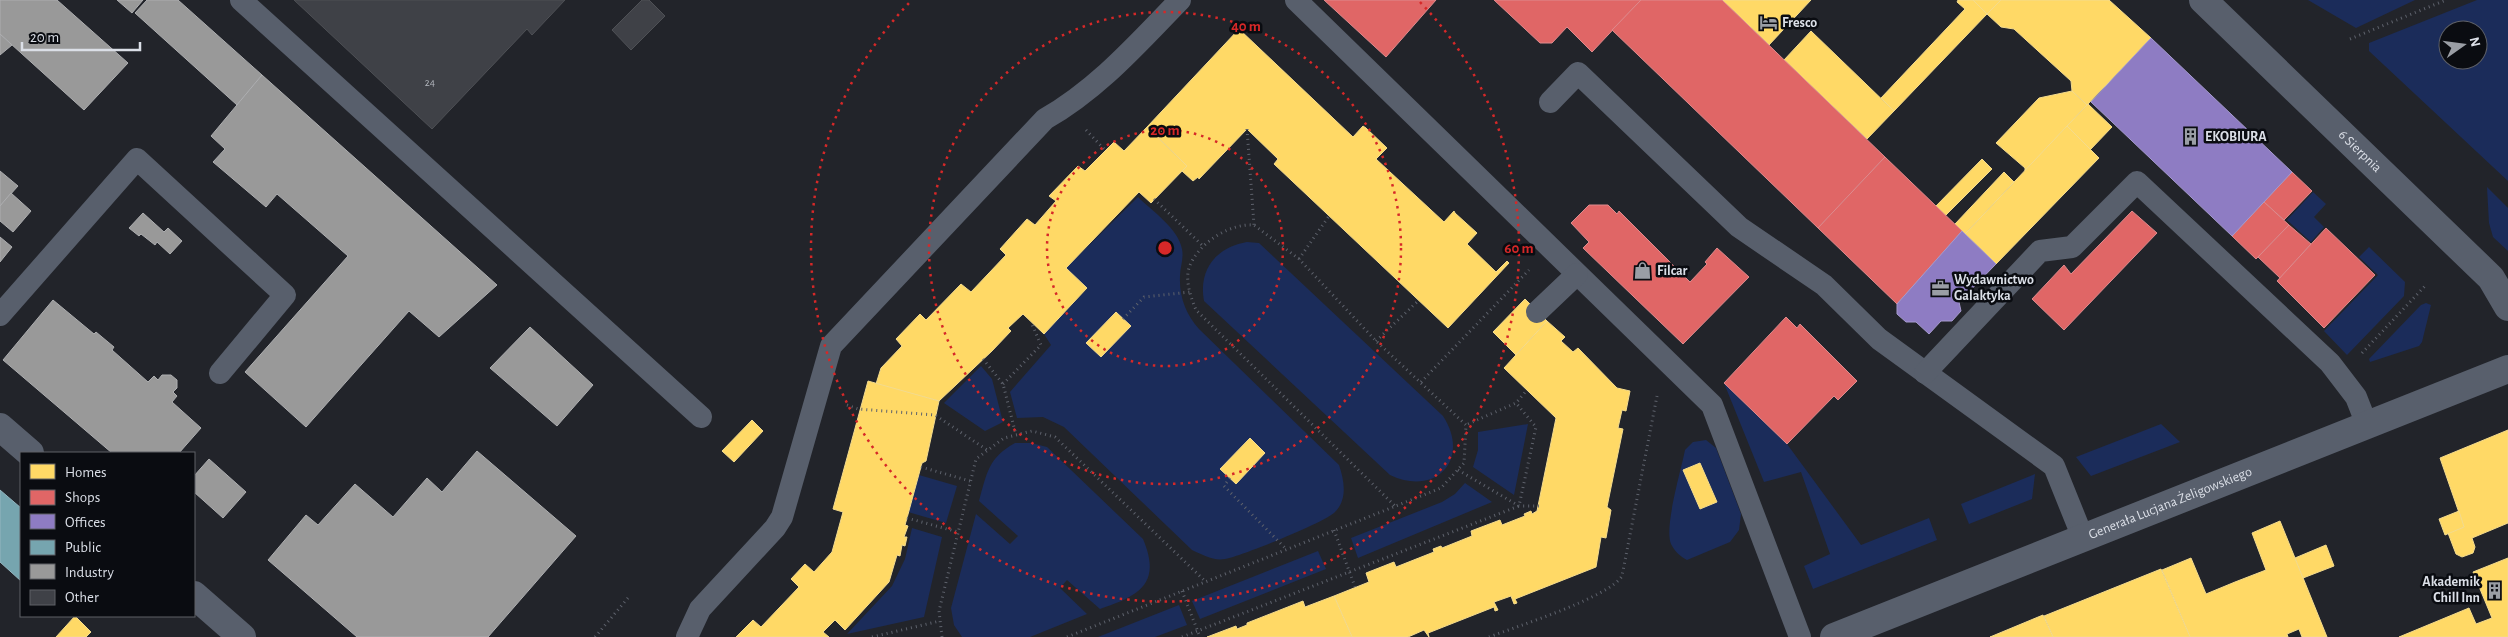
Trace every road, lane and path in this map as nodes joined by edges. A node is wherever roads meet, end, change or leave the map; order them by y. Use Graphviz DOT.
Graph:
graph roads {
  1 [pos="241,0"];
  2 [pos="1180,0"];
  3 [pos="1296,0"];
  4 [pos="2203,0"];
  5 [pos="2446,0"];
  6 [pos="2350,39"];
  7 [pos="1550,102"];
  8 [pos="1246,129"];
  9 [pos="1154,199"];
  10 [pos="1329,216"];
  11 [pos="1254,225"];
  12 [pos="1204,247"];
  13 [pos="1299,259"];
  14 [pos="1536,263"];
  15 [pos="1577,274"];
  16 [pos="2425,286"];
  17 [pos="1190,292"];
  18 [pos="1418,300"];
  19 [pos="2508,307"];
  20 [pos="1537,312"];
  21 [pos="0,315"];
  22 [pos="1123,318"];
  23 [pos="1031,322"];
  24 [pos="1376,341"];
  25 [pos="2359,357"];
  26 [pos="983,360"];
  27 [pos="2508,369"];
  28 [pos="220,373"];
  29 [pos="1925,373"];
  30 [pos="1421,382"];
  31 [pos="1003,384"];
  32 [pos="1659,387"];
  33 [pos="1527,390"];
  34 [pos="1516,403"];
  35 [pos="845,404"];
  36 [pos="701,417"];
  37 [pos="1468,424"];
  38 [pos="2367,425"];
  39 [pos="0,427"];
  40 [pos="1016,435"];
  41 [pos="987,450"];
  42 [pos="29,452"];
  43 [pos="921,467"];
  44 [pos="1458,470"];
  45 [pos="1230,478"];
  46 [pos="970,480"];
  47 [pos="1395,506"];
  48 [pos="1519,506"];
  49 [pos="1539,506"];
  50 [pos="907,518"];
  51 [pos="1334,530"];
  52 [pos="958,532"];
  53 [pos="2083,538"];
  54 [pos="1286,549"];
  55 [pos="1349,571"];
  56 [pos="1206,582"];
  57 [pos="1355,587"];
  58 [pos="1182,591"];
  59 [pos="195,596"];
  60 [pos="628,598"];
  61 [pos="940,621"];
  62 [pos="1871,630"];
  63 [pos="1197,631"];
  64 [pos="242,637"];
  65 [pos="595,637"];
  66 [pos="687,637"];
  67 [pos="872,637"];
  68 [pos="942,637"];
  69 [pos="1067,637"];
  70 [pos="1182,637"];
  71 [pos="1200,637"];
  72 [pos="1489,637"];
  73 [pos="1800,637"];
  74 [pos="1834,637"];
  1 -- 36 [label="lane"];
  2 -- 66 [label="lane"];
  3 -- 15 [label="lane"];
  4 -- 19 [label="street, 6 Sierpnia"];
  5 -- 6 [label="path"];
  7 -- 29 [label="lane"];
  8 -- 11 [label="path"];
  9 -- 12 [label="path"];
  10 -- 13 [label="path"];
  11 -- 12 [label="path"];
  11 -- 13 [label="path"];
  12 -- 17 [label="path"];
  13 -- 24 [label="path"];
  14 -- 30 [label="path"];
  15 -- 20 [label="lane"];
  15 -- 73 [label="lane"];
  16 -- 25 [label="path"];
  17 -- 22 [label="path"];
  17 -- 47 [label="path"];
  18 -- 24 [label="path"];
  21 -- 28 [label="lane"];
  23 -- 31 [label="path"];
  24 -- 30 [label="path"];
  26 -- 31 [label="path"];
  27 -- 38 [label="street, Generała Lucjana Żeligowskiego"];
  29 -- 38 [label="lane"];
  29 -- 53 [label="lane"];
  30 -- 44 [label="path"];
  31 -- 40 [label="path"];
  32 -- 72 [label="path"];
  33 -- 34 [label="path"];
  34 -- 37 [label="path"];
  34 -- 48 [label="path"];
  35 -- 41 [label="path"];
  38 -- 53 [label="street, Generała Lucjana Żeligowskiego"];
  39 -- 42 [label="street"];
  40 -- 41 [label="path"];
  40 -- 56 [label="path"];
  41 -- 46 [label="path"];
  43 -- 46 [label="path"];
  44 -- 47 [label="path"];
  44 -- 48 [label="path"];
  45 -- 54 [label="path"];
  46 -- 52 [label="path"];
  47 -- 51 [label="path"];
  48 -- 49 [label="path"];
  48 -- 55 [label="path"];
  50 -- 52 [label="path"];
  51 -- 54 [label="path"];
  51 -- 55 [label="path"];
  52 -- 61 [label="path"];
  53 -- 62 [label="street, Generała Lucjana Żeligowskiego"];
  54 -- 56 [label="path"];
  55 -- 57 [label="path"];
  55 -- 63 [label="path"];
  56 -- 58 [label="path"];
  58 -- 63 [label="path"];
  58 -- 69 [label="path"];
  59 -- 64 [label="street"];
  60 -- 65 [label="path"];
  61 -- 67 [label="path"];
  61 -- 68 [label="path"];
  62 -- 74 [label="street, Generała Lucjana Żeligowskiego"];
  63 -- 70 [label="path"];
  63 -- 71 [label="path"];
}
